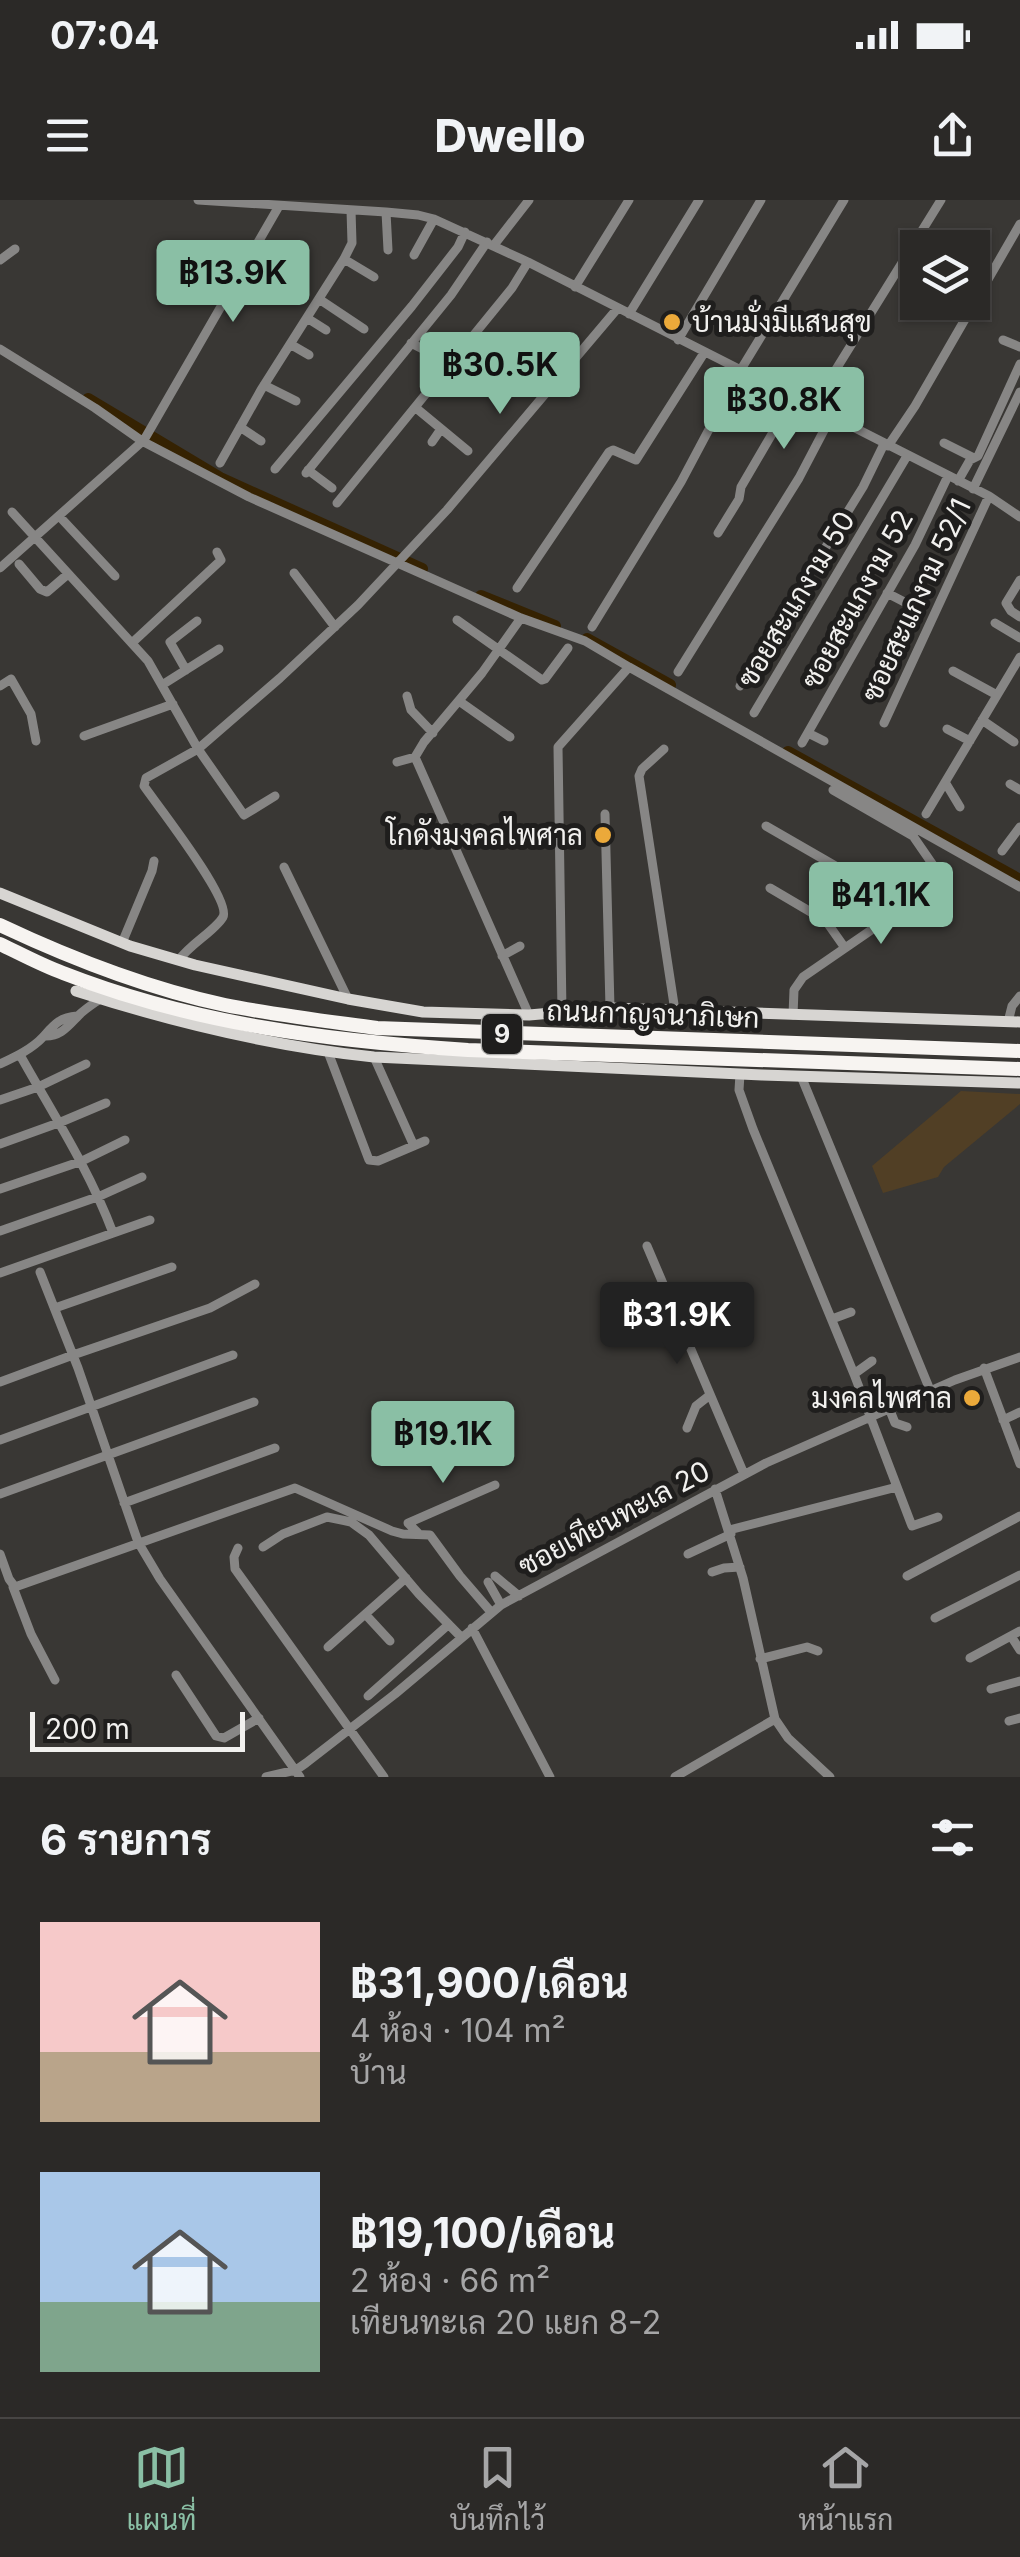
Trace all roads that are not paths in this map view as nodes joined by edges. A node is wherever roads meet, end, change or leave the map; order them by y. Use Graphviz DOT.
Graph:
graph roads {
  1 [pos="198,200"];
  2 [pos="421,200"];
  3 [pos="529,200"];
  4 [pos="629,200"];
  5 [pos="699,200"];
  6 [pos="761,200"];
  7 [pos="844,200"];
  8 [pos="940,200"];
  9 [pos="363,205"];
  10 [pos="280,206"];
  11 [pos="350,210"];
  12 [pos="386,212"];
  13 [pos="418,215"];
  14 [pos="434,219"];
  15 [pos="1020,224"];
  16 [pos="465,232"];
  17 [pos="491,244"];
  18 [pos="14,249"];
  19 [pos="388,250"];
  20 [pos="414,256"];
  21 [pos="344,259"];
  22 [pos="0,260"];
  23 [pos="528,262"];
  24 [pos="374,277"];
  25 [pos="575,287"];
  26 [pos="319,299"];
  27 [pos="618,309"];
  28 [pos="628,314"];
  29 [pos="307,318"];
  30 [pos="364,329"];
  31 [pos="326,330"];
  32 [pos="678,340"];
  33 [pos="1003,340"];
  34 [pos="411,343"];
  35 [pos="290,344"];
  36 [pos="1020,348"];
  37 [pos="0,350"];
  38 [pos="704,353"];
  39 [pos="309,355"];
  40 [pos="442,360"];
  41 [pos="1020,364"];
  42 [pos="740,371"];
  43 [pos="264,385"];
  44 [pos="1020,392"];
  45 [pos="792,398"];
  46 [pos="296,402"];
  47 [pos="416,408"];
  48 [pos="812,408"];
  49 [pos="831,418"];
  50 [pos="240,427"];
  51 [pos="1004,427"];
  52 [pos="441,429"];
  53 [pos="1017,433"];
  54 [pos="143,440"];
  55 [pos="261,441"];
  56 [pos="432,442"];
  57 [pos="944,443"];
  58 [pos="886,445"];
  59 [pos="468,451"];
  60 [pos="908,456"];
  61 [pos="974,458"];
  62 [pos="220,463"];
  63 [pos="275,469"];
  64 [pos="953,478"];
  65 [pos="332,488"];
  66 [pos="973,488"];
  67 [pos="989,496"];
  68 [pos="337,503"];
  69 [pos="12,512"];
  70 [pos="59,516"];
  71 [pos="1020,518"];
  72 [pos="718,533"];
  73 [pos="34,538"];
  74 [pos="216,552"];
  75 [pos="395,563"];
  76 [pos="19,564"];
  77 [pos="0,568"];
  78 [pos="68,574"];
  79 [pos="294,574"];
  80 [pos="115,576"];
  81 [pos="1020,580"];
  82 [pos="517,588"];
  83 [pos="887,592"];
  84 [pos="914,607"];
  85 [pos="1020,617"];
  86 [pos="521,618"];
  87 [pos="457,620"];
  88 [pos="197,621"];
  89 [pos="995,623"];
  90 [pos="592,626"];
  91 [pos="335,627"];
  92 [pos="1020,638"];
  93 [pos="133,642"];
  94 [pos="568,648"];
  95 [pos="219,650"];
  96 [pos="499,650"];
  97 [pos="1020,657"];
  98 [pos="628,667"];
  99 [pos="845,668"];
  100 [pos="186,670"];
  101 [pos="953,671"];
  102 [pos="678,672"];
  103 [pos="858,674"];
  104 [pos="162,685"];
  105 [pos="0,686"];
  106 [pos="740,686"];
  107 [pos="997,695"];
  108 [pos="408,696"];
  109 [pos="459,701"];
  110 [pos="172,704"];
  111 [pos="754,714"];
  112 [pos="982,720"];
  113 [pos="884,723"];
  114 [pos="947,728"];
  115 [pos="433,733"];
  116 [pos="808,733"];
  117 [pos="84,736"];
  118 [pos="510,738"];
  119 [pos="36,741"];
  120 [pos="824,741"];
  121 [pos="970,741"];
  122 [pos="1014,742"];
  123 [pos="802,744"];
  124 [pos="198,748"];
  125 [pos="664,749"];
  126 [pos="416,758"];
  127 [pos="397,762"];
  128 [pos="945,782"];
  129 [pos="833,790"];
  130 [pos="275,796"];
  131 [pos="960,807"];
  132 [pos="605,814"];
  133 [pos="926,814"];
  134 [pos="766,826"];
  135 [pos="1020,826"];
  136 [pos="1002,851"];
  137 [pos="154,861"];
  138 [pos="284,867"];
  139 [pos="1020,887"];
  140 [pos="770,888"];
  141 [pos="0,894"];
  142 [pos="896,913"];
  143 [pos="0,925"];
  144 [pos="122,943"];
  145 [pos="0,944"];
  146 [pos="520,946"];
  147 [pos="845,948"];
  148 [pos="502,956"];
  149 [pos="179,960"];
  150 [pos="76,991"];
  151 [pos="1020,996"];
  152 [pos="100,999"];
  153 [pos="348,999"];
  154 [pos="610,1008"];
  155 [pos="675,1011"];
  156 [pos="562,1012"];
  157 [pos="793,1014"];
  158 [pos="528,1015"];
  159 [pos="1014,1022"];
  160 [pos="1020,1051"];
  161 [pos="328,1052"];
  162 [pos="20,1054"];
  163 [pos="374,1057"];
  164 [pos="0,1064"];
  165 [pos="86,1064"];
  166 [pos="1020,1069"];
  167 [pos="740,1074"];
  168 [pos="801,1076"];
  169 [pos="1020,1083"];
  170 [pos="38,1087"];
  171 [pos="0,1100"];
  172 [pos="106,1102"];
  173 [pos="61,1122"];
  174 [pos="125,1140"];
  175 [pos="0,1144"];
  176 [pos="82,1161"];
  177 [pos="142,1177"];
  178 [pos="0,1189"];
  179 [pos="100,1196"];
  180 [pos="150,1220"];
  181 [pos="0,1231"];
  182 [pos="113,1233"];
  183 [pos="647,1246"];
  184 [pos="172,1267"];
  185 [pos="40,1272"];
  186 [pos="0,1273"];
  187 [pos="255,1284"];
  188 [pos="55,1308"];
  189 [pos="851,1312"];
  190 [pos="832,1319"];
  191 [pos="73,1354"];
  192 [pos="233,1355"];
  193 [pos="1020,1357"];
  194 [pos="872,1361"];
  195 [pos="984,1368"];
  196 [pos="854,1374"];
  197 [pos="0,1382"];
  198 [pos="930,1390"];
  199 [pos="710,1395"];
  200 [pos="254,1402"];
  201 [pos="91,1407"];
  202 [pos="889,1408"];
  203 [pos="1020,1412"];
  204 [pos="870,1415"];
  205 [pos="1003,1420"];
  206 [pos="907,1427"];
  207 [pos="688,1428"];
  208 [pos="0,1440"];
  209 [pos="275,1448"];
  210 [pos="108,1456"];
  211 [pos="1020,1463"];
  212 [pos="744,1474"];
  213 [pos="495,1485"];
  214 [pos="896,1487"];
  215 [pos="715,1489"];
  216 [pos="0,1494"];
  217 [pos="124,1503"];
  218 [pos="1020,1516"];
  219 [pos="938,1517"];
  220 [pos="730,1532"];
  221 [pos="418,1533"];
  222 [pos="138,1542"];
  223 [pos="263,1547"];
  224 [pos="238,1548"];
  225 [pos="0,1554"];
  226 [pos="688,1554"];
  227 [pos="740,1567"];
  228 [pos="712,1572"];
  229 [pos="1020,1575"];
  230 [pos="907,1576"];
  231 [pos="406,1578"];
  232 [pos="11,1583"];
  233 [pos="519,1596"];
  234 [pos="501,1605"];
  235 [pos="490,1612"];
  236 [pos="366,1615"];
  237 [pos="934,1618"];
  238 [pos="448,1625"];
  239 [pos="472,1628"];
  240 [pos="1015,1633"];
  241 [pos="461,1637"];
  242 [pos="390,1642"];
  243 [pos="328,1647"];
  244 [pos="1020,1650"];
  245 [pos="818,1651"];
  246 [pos="970,1658"];
  247 [pos="760,1659"];
  248 [pos="176,1675"];
  249 [pos="55,1680"];
  250 [pos="1020,1681"];
  251 [pos="991,1689"];
  252 [pos="368,1696"];
  253 [pos="258,1718"];
  254 [pos="1020,1718"];
  255 [pos="776,1719"];
  256 [pos="1008,1720"];
  257 [pos="350,1729"];
  258 [pos="298,1773"];
  259 [pos="266,1777"];
  260 [pos="384,1777"];
  261 [pos="550,1777"];
  262 [pos="675,1777"];
  263 [pos="830,1777"];
  1 -- 10 [label="street"];
  2 -- 13 [label="street"];
  3 -- 17 [label="street"];
  4 -- 25 [label="street"];
  5 -- 28 [label="street"];
  6 -- 32 [label="street"];
  7 -- 42 [label="street"];
  8 -- 48 [label="street"];
  9 -- 11 [label="street"];
  9 -- 12 [label="street"];
  10 -- 11 [label="street"];
  10 -- 54 [label="street"];
  11 -- 21 [label="street"];
  12 -- 13 [label="street"];
  12 -- 19 [label="street"];
  13 -- 14 [label="street"];
  14 -- 16 [label="street"];
  14 -- 20 [label="street"];
  15 -- 58 [label="street"];
  16 -- 17 [label="street"];
  16 -- 63 [label="street"];
  17 -- 23 [label="street"];
  17 -- 34 [label="street"];
  18 -- 22 [label="street"];
  21 -- 24 [label="street"];
  21 -- 26 [label="street"];
  23 -- 25 [label="street"];
  23 -- 47 [label="street"];
  25 -- 27 [label="street"];
  26 -- 29 [label="street"];
  26 -- 30 [label="street"];
  27 -- 28 [label="street"];
  27 -- 75 [label="street"];
  28 -- 32 [label="street"];
  29 -- 31 [label="street"];
  29 -- 35 [label="street"];
  32 -- 38 [label="street"];
  33 -- 36 [label="street"];
  34 -- 40 [label="street"];
  34 -- 65 [label="street"];
  35 -- 39 [label="street"];
  35 -- 43 [label="street"];
  37 -- 54 [label="street"];
  38 -- 42 [label="street"];
  38 -- 82 [label="street"];
  41 -- 61 [label="street, ซอยสะแกงาม 52"];
  42 -- 45 [label="street"];
  42 -- 90 [label="street"];
  43 -- 46 [label="street"];
  43 -- 50 [label="street"];
  44 -- 51 [label="street"];
  45 -- 48 [label="street"];
  45 -- 72 [label="street"];
  47 -- 52 [label="street"];
  47 -- 68 [label="street"];
  48 -- 49 [label="street"];
  49 -- 58 [label="street"];
  49 -- 102 [label="street"];
  50 -- 55 [label="street"];
  50 -- 62 [label="street"];
  51 -- 53 [label="street"];
  51 -- 66 [label="street"];
  52 -- 56 [label="street"];
  52 -- 59 [label="street"];
  54 -- 70 [label="street"];
  54 -- 75 [label="street"];
  57 -- 61 [label="street"];
  58 -- 60 [label="street"];
  58 -- 106 [label="street"];
  60 -- 64 [label="street"];
  60 -- 111 [label="street, ซอยสะแกงาม 50"];
  61 -- 64 [label="street, ซอยสะแกงาม 52"];
  64 -- 66 [label="street"];
  64 -- 83 [label="street, ซอยสะแกงาม 52"];
  66 -- 67 [label="street"];
  67 -- 71 [label="street"];
  67 -- 113 [label="street, ซอยสะแกงาม 52/1"];
  69 -- 73 [label="street"];
  70 -- 73 [label="street"];
  70 -- 80 [label="street"];
  73 -- 77 [label="street"];
  73 -- 78 [label="street"];
  74 -- 93 [label="street"];
  75 -- 86 [label="street"];
  75 -- 91 [label="street"];
  76 -- 78 [label="street"];
  78 -- 93 [label="street"];
  79 -- 91 [label="street"];
  81 -- 85 [label="street"];
  83 -- 84 [label="street"];
  83 -- 99 [label="street, ซอยสะแกงาม 52"];
  86 -- 96 [label="street"];
  86 -- 98 [label="street"];
  87 -- 96 [label="street"];
  88 -- 100 [label="street"];
  89 -- 92 [label="street"];
  91 -- 124 [label="street"];
  93 -- 104 [label="street"];
  94 -- 96 [label="street"];
  95 -- 100 [label="street"];
  96 -- 109 [label="street"];
  97 -- 107 [label="street"];
  98 -- 139 [label="street"];
  98 -- 156 [label="street"];
  99 -- 103 [label="street"];
  99 -- 116 [label="street, ซอยสะแกงาม 52"];
  100 -- 104 [label="street"];
  101 -- 107 [label="street"];
  104 -- 110 [label="street"];
  105 -- 119 [label="street"];
  107 -- 112 [label="street"];
  108 -- 115 [label="street"];
  109 -- 115 [label="street"];
  109 -- 118 [label="street"];
  110 -- 117 [label="street"];
  110 -- 124 [label="street"];
  112 -- 121 [label="street"];
  112 -- 122 [label="street"];
  114 -- 121 [label="street"];
  115 -- 126 [label="street"];
  116 -- 120 [label="street"];
  116 -- 123 [label="street, ซอยสะแกงาม 52"];
  121 -- 128 [label="street"];
  124 -- 130 [label="street"];
  124 -- 149 [label="street"];
  125 -- 155 [label="street"];
  126 -- 127 [label="street"];
  126 -- 148 [label="street"];
  128 -- 131 [label="street"];
  128 -- 133 [label="street"];
  129 -- 142 [label="street"];
  132 -- 154 [label="street"];
  134 -- 142 [label="street"];
  135 -- 136 [label="street"];
  137 -- 144 [label="street"];
  138 -- 153 [label="street"];
  140 -- 147 [label="street"];
  141 -- 144 [label="main road"];
  142 -- 147 [label="street"];
  143 -- 160 [label="highway, ถนนกาญจนาภิเษก / 9"];
  144 -- 149 [label="main road"];
  145 -- 166 [label="highway, ถนนกาญจนาภิเษก / 9"];
  146 -- 148 [label="street"];
  147 -- 157 [label="street"];
  148 -- 158 [label="street"];
  149 -- 153 [label="main road"];
  150 -- 152 [label="main road"];
  151 -- 159 [label="street"];
  152 -- 161 [label="main road"];
  152 -- 162 [label="street"];
  153 -- 158 [label="main road"];
  154 -- 155 [label="main road"];
  154 -- 156 [label="main road"];
  155 -- 157 [label="main road"];
  156 -- 158 [label="main road"];
  157 -- 159 [label="main road"];
  161 -- 163 [label="main road"];
  161 -- 163 [label="street"];
  162 -- 164 [label="street"];
  162 -- 170 [label="street"];
  163 -- 167 [label="main road"];
  165 -- 170 [label="street"];
  167 -- 168 [label="main road"];
  167 -- 190 [label="street"];
  168 -- 169 [label="main road"];
  168 -- 198 [label="street"];
  170 -- 171 [label="street"];
  170 -- 173 [label="street"];
  172 -- 173 [label="street"];
  173 -- 175 [label="street"];
  173 -- 176 [label="street"];
  174 -- 176 [label="street"];
  176 -- 178 [label="street"];
  176 -- 179 [label="street"];
  177 -- 179 [label="street"];
  179 -- 181 [label="street"];
  179 -- 182 [label="street"];
  180 -- 182 [label="street"];
  182 -- 186 [label="street"];
  183 -- 199 [label="street"];
  184 -- 188 [label="street"];
  185 -- 188 [label="street"];
  187 -- 191 [label="street"];
  188 -- 191 [label="street"];
  189 -- 190 [label="street"];
  190 -- 196 [label="street"];
  191 -- 197 [label="street"];
  191 -- 201 [label="street"];
  192 -- 201 [label="street"];
  193 -- 195 [label="street, ซอยเทียนทะเล 20"];
  194 -- 196 [label="street"];
  195 -- 198 [label="street, ซอยเทียนทะเล 20"];
  195 -- 205 [label="street"];
  196 -- 204 [label="street"];
  198 -- 202 [label="street, ซอยเทียนทะเล 20"];
  199 -- 207 [label="street"];
  199 -- 212 [label="street"];
  200 -- 210 [label="street"];
  201 -- 208 [label="street"];
  201 -- 210 [label="street"];
  202 -- 204 [label="street, ซอยเทียนทะเล 20"];
  202 -- 206 [label="street"];
  203 -- 205 [label="street"];
  204 -- 212 [label="street, ซอยเทียนทะเล 20"];
  204 -- 214 [label="street"];
  205 -- 211 [label="street"];
  209 -- 217 [label="street"];
  210 -- 216 [label="street"];
  210 -- 217 [label="street"];
  212 -- 215 [label="street, ซอยเทียนทะเล 20"];
  213 -- 221 [label="street"];
  214 -- 219 [label="street"];
  214 -- 220 [label="street"];
  215 -- 220 [label="street"];
  215 -- 233 [label="street, ซอยเทียนทะเล 20"];
  217 -- 222 [label="street"];
  218 -- 230 [label="street"];
  220 -- 226 [label="street"];
  220 -- 227 [label="street"];
  221 -- 222 [label="street"];
  221 -- 235 [label="street"];
  222 -- 232 [label="street"];
  222 -- 253 [label="street"];
  223 -- 231 [label="street"];
  224 -- 257 [label="street"];
  225 -- 232 [label="street"];
  227 -- 228 [label="street"];
  227 -- 247 [label="street"];
  229 -- 237 [label="street"];
  231 -- 236 [label="street"];
  231 -- 238 [label="street"];
  232 -- 249 [label="street"];
  233 -- 234 [label="street, ซอยเทียนทะเล 20"];
  233 -- 234 [label="street"];
  234 -- 235 [label="street, ซอยเทียนทะเล 20"];
  235 -- 239 [label="street, ซอยเทียนทะเล 20"];
  236 -- 242 [label="street"];
  236 -- 243 [label="street"];
  238 -- 241 [label="street"];
  238 -- 252 [label="street"];
  239 -- 241 [label="street, ซอยเทียนทะเล 20"];
  239 -- 261 [label="street"];
  240 -- 244 [label="street"];
  240 -- 246 [label="street"];
  241 -- 257 [label="street, ซอยเทียนทะเล 20"];
  245 -- 247 [label="street"];
  247 -- 255 [label="street"];
  248 -- 253 [label="street"];
  250 -- 251 [label="street"];
  253 -- 258 [label="street"];
  254 -- 256 [label="street"];
  255 -- 262 [label="street"];
  255 -- 263 [label="street"];
  257 -- 258 [label="street, ซอยเทียนทะเล 20"];
  257 -- 260 [label="street"];
  258 -- 259 [label="street, ซอยเทียนทะเล 20"];
}
